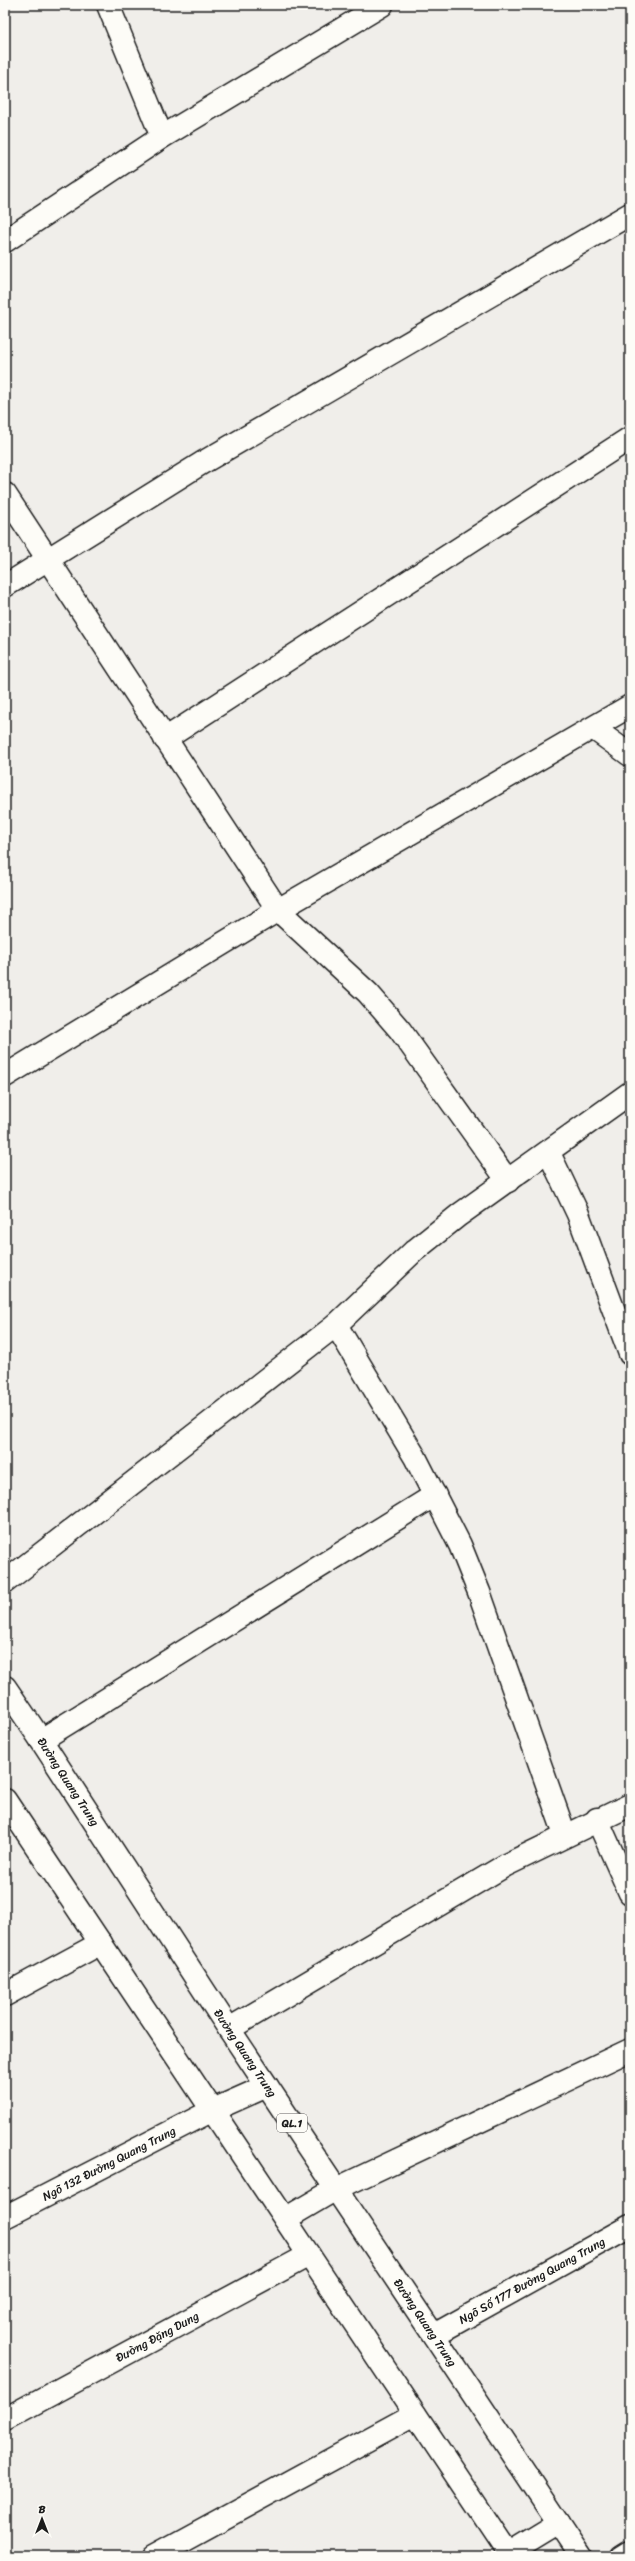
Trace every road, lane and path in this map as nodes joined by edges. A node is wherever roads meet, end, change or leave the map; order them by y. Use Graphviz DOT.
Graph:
graph roads {
  1 [pos="108,5"];
  2 [pos="382,5"];
  3 [pos="162,137"];
  4 [pos="630,214"];
  5 [pos="5,241"];
  6 [pos="630,438"];
  7 [pos="5,494"];
  8 [pos="47,558"];
  9 [pos="5,586"];
  10 [pos="630,706"];
  11 [pos="594,728"];
  12 [pos="165,739"];
  13 [pos="630,755"];
  14 [pos="278,910"];
  15 [pos="5,1076"];
  16 [pos="630,1093"];
  17 [pos="549,1153"];
  18 [pos="508,1181"];
  19 [pos="336,1325"];
  20 [pos="630,1354"];
  21 [pos="435,1495"];
  22 [pos="5,1582"];
  23 [pos="5,1688"];
  24 [pos="41,1740"];
  25 [pos="5,1800"];
  26 [pos="630,1805"];
  27 [pos="598,1819"];
  28 [pos="565,1835"];
  29 [pos="630,1893"];
  30 [pos="101,1943"];
  31 [pos="5,1995"];
  32 [pos="229,2029"];
  33 [pos="630,2050"];
  34 [pos="267,2086"];
  35 [pos="212,2110"];
  36 [pos="336,2189"];
  37 [pos="5,2217"];
  38 [pos="285,2219"];
  39 [pos="630,2226"];
  40 [pos="309,2255"];
  41 [pos="434,2335"];
  42 [pos="415,2414"];
  43 [pos="5,2419"];
  44 [pos="559,2523"];
  45 [pos="630,2550"];
  46 [pos="509,2555"];
  47 [pos="154,2556"];
  48 [pos="581,2556"];
  49 [pos="622,2556"];
  1 -- 3 [label="main road"];
  2 -- 3 [label="main road"];
  3 -- 5 [label="main road"];
  4 -- 8 [label="main road"];
  6 -- 12 [label="main road"];
  7 -- 8 [label="main road"];
  8 -- 9 [label="main road"];
  8 -- 12 [label="main road"];
  10 -- 11 [label="main road"];
  11 -- 13 [label="main road"];
  11 -- 14 [label="main road"];
  12 -- 14 [label="main road"];
  14 -- 15 [label="main road"];
  14 -- 18 [label="main road"];
  16 -- 17 [label="main road"];
  17 -- 18 [label="main road"];
  17 -- 20 [label="main road"];
  18 -- 19 [label="main road"];
  19 -- 21 [label="main road"];
  19 -- 22 [label="main road"];
  21 -- 24 [label="main road"];
  21 -- 28 [label="main road"];
  23 -- 24 [label="main road, Đường Quang Trung / QL.1"];
  24 -- 32 [label="main road, Đường Quang Trung / QL.1"];
  25 -- 30 [label="main road"];
  26 -- 27 [label="main road"];
  27 -- 28 [label="main road"];
  27 -- 29 [label="main road"];
  28 -- 32 [label="main road"];
  30 -- 31 [label="main road"];
  30 -- 35 [label="main road"];
  32 -- 34 [label="main road, Đường Quang Trung / QL.1"];
  33 -- 36 [label="main road"];
  34 -- 35 [label="main road, Ngõ 132 Đường Quang Trung"];
  34 -- 36 [label="main road, Đường Quang Trung / QL.1"];
  35 -- 37 [label="main road, Ngõ 132 Đường Quang Trung"];
  35 -- 38 [label="main road"];
  36 -- 38 [label="main road"];
  36 -- 41 [label="main road, Đường Quang Trung / QL.1"];
  38 -- 40 [label="main road"];
  39 -- 41 [label="main road, Ngõ Số 177 Đường Quang Trung"];
  40 -- 42 [label="main road"];
  40 -- 43 [label="main road, Đường Đặng Dung"];
  41 -- 44 [label="main road, Đường Quang Trung / QL.1"];
  42 -- 46 [label="main road"];
  42 -- 47 [label="main road"];
  44 -- 46 [label="main road"];
  44 -- 48 [label="main road, Đường Quang Trung / QL.1"];
  45 -- 49 [label="main road"];
}
